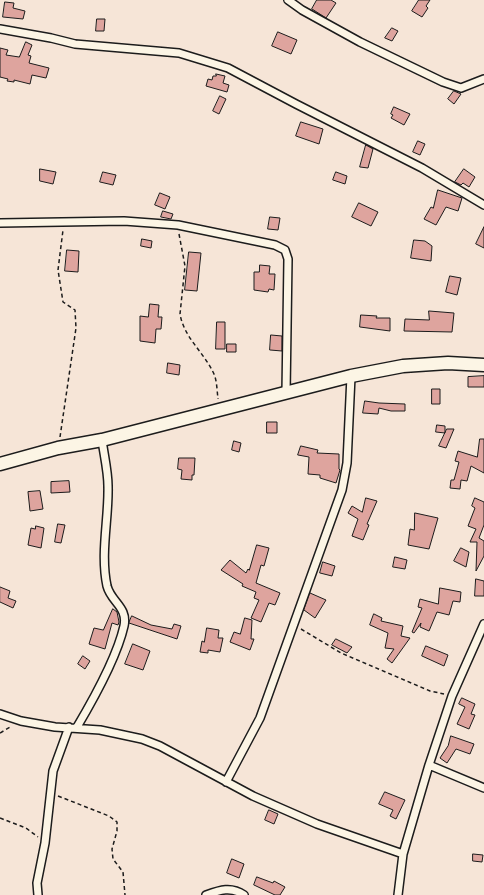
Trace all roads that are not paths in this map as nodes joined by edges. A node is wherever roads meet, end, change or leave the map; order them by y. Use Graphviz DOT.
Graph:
graph roads {
  1 [pos="288,0"];
  2 [pos="0,29"];
  3 [pos="484,79"];
  4 [pos="484,204"];
  5 [pos="0,224"];
  6 [pos="484,365"];
  7 [pos="351,376"];
  8 [pos="286,393"];
  9 [pos="102,440"];
  10 [pos="0,464"];
  11 [pos="484,624"];
  12 [pos="0,714"];
  13 [pos="76,727"];
  14 [pos="69,728"];
  15 [pos="429,765"];
  16 [pos="226,782"];
  17 [pos="484,788"];
  18 [pos="403,854"];
  19 [pos="38,895"];
  20 [pos="206,895"];
  21 [pos="244,895"];
  22 [pos="398,895"];
  1 -- 3 [label="street"];
  2 -- 4 [label="street"];
  5 -- 8 [label="street"];
  6 -- 7 [label="main road"];
  7 -- 8 [label="main road"];
  7 -- 16 [label="street"];
  8 -- 9 [label="main road"];
  9 -- 10 [label="main road"];
  9 -- 13 [label="street"];
  11 -- 15 [label="street"];
  12 -- 14 [label="street"];
  13 -- 14 [label="street"];
  13 -- 16 [label="street"];
  14 -- 19 [label="street"];
  15 -- 17 [label="street"];
  15 -- 18 [label="street"];
  16 -- 18 [label="street"];
  18 -- 22 [label="street"];
  20 -- 21 [label="street"];
}
